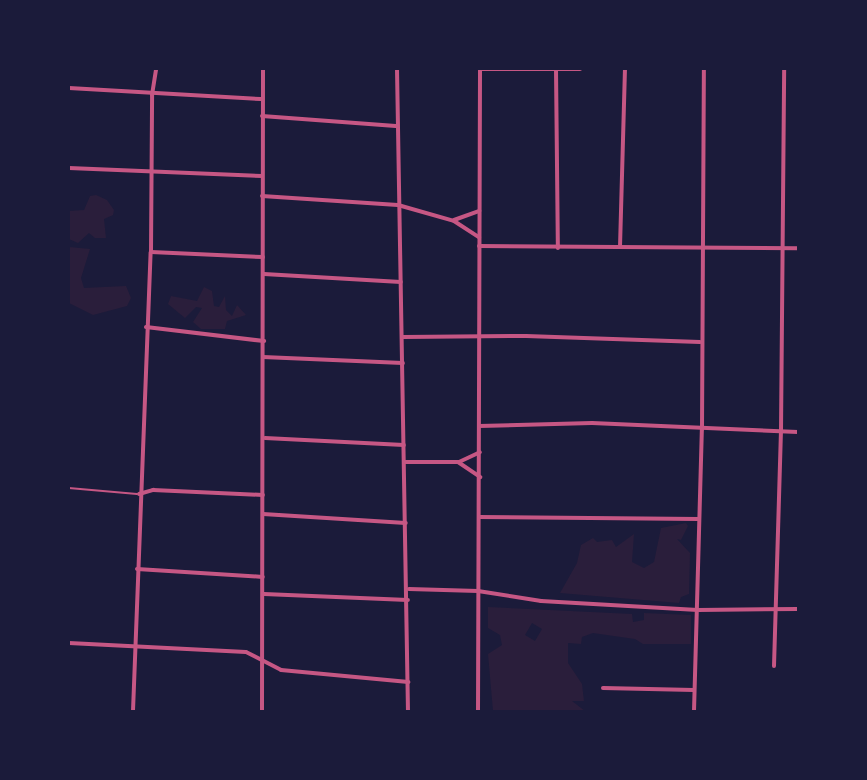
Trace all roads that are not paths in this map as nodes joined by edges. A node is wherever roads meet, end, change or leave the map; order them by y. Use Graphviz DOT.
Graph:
graph roads {
  1 [pos="156,69"];
  2 [pos="263,69"];
  3 [pos="397,69"];
  4 [pos="480,69"];
  5 [pos="556,69"];
  6 [pos="580,69"];
  7 [pos="625,69"];
  8 [pos="704,69"];
  9 [pos="784,69"];
  10 [pos="69,88"];
  11 [pos="152,95"];
  12 [pos="261,99"];
  13 [pos="262,116"];
  14 [pos="396,126"];
  15 [pos="69,168"];
  16 [pos="151,171"];
  17 [pos="262,177"];
  18 [pos="262,196"];
  19 [pos="398,205"];
  20 [pos="479,211"];
  21 [pos="454,220"];
  22 [pos="479,237"];
  23 [pos="479,246"];
  24 [pos="620,247"];
  25 [pos="701,247"];
  26 [pos="558,248"];
  27 [pos="784,248"];
  28 [pos="798,248"];
  29 [pos="151,252"];
  30 [pos="263,257"];
  31 [pos="264,274"];
  32 [pos="400,282"];
  33 [pos="146,327"];
  34 [pos="403,337"];
  35 [pos="479,337"];
  36 [pos="264,340"];
  37 [pos="700,342"];
  38 [pos="263,357"];
  39 [pos="403,363"];
  40 [pos="479,426"];
  41 [pos="702,429"];
  42 [pos="781,432"];
  43 [pos="798,432"];
  44 [pos="265,438"];
  45 [pos="404,444"];
  46 [pos="480,452"];
  47 [pos="405,462"];
  48 [pos="458,462"];
  49 [pos="480,477"];
  50 [pos="69,488"];
  51 [pos="139,494"];
  52 [pos="263,495"];
  53 [pos="263,514"];
  54 [pos="479,517"];
  55 [pos="699,519"];
  56 [pos="406,523"];
  57 [pos="137,569"];
  58 [pos="262,577"];
  59 [pos="409,589"];
  60 [pos="478,591"];
  61 [pos="264,594"];
  62 [pos="408,600"];
  63 [pos="773,609"];
  64 [pos="798,609"];
  65 [pos="698,610"];
  66 [pos="69,643"];
  67 [pos="135,647"];
  68 [pos="263,662"];
  69 [pos="774,666"];
  70 [pos="408,682"];
  71 [pos="603,688"];
  72 [pos="694,690"];
  73 [pos="133,711"];
  74 [pos="262,711"];
  75 [pos="410,711"];
  76 [pos="478,711"];
  77 [pos="694,711"];
  1 -- 11 [label="street"];
  2 -- 12 [label="street"];
  3 -- 14 [label="street"];
  4 -- 5 [label="street"];
  4 -- 20 [label="street"];
  5 -- 6 [label="street"];
  5 -- 26 [label="street"];
  7 -- 24 [label="street"];
  8 -- 25 [label="street"];
  9 -- 27 [label="street"];
  10 -- 11 [label="street"];
  11 -- 12 [label="street"];
  11 -- 16 [label="street"];
  12 -- 13 [label="street"];
  13 -- 14 [label="street"];
  13 -- 17 [label="street"];
  14 -- 19 [label="street"];
  15 -- 16 [label="street"];
  16 -- 17 [label="street"];
  16 -- 29 [label="street"];
  17 -- 18 [label="street"];
  18 -- 19 [label="street"];
  18 -- 30 [label="street"];
  19 -- 21 [label="street"];
  19 -- 32 [label="street"];
  20 -- 21 [label="street"];
  20 -- 22 [label="street"];
  21 -- 22 [label="street"];
  22 -- 23 [label="street"];
  23 -- 26 [label="street"];
  23 -- 35 [label="street"];
  24 -- 25 [label="street"];
  24 -- 26 [label="street"];
  25 -- 27 [label="street"];
  25 -- 37 [label="street"];
  27 -- 28 [label="street"];
  27 -- 42 [label="street"];
  29 -- 30 [label="street"];
  29 -- 33 [label="street"];
  30 -- 31 [label="street"];
  31 -- 32 [label="street"];
  31 -- 36 [label="street"];
  32 -- 34 [label="street"];
  33 -- 36 [label="street"];
  33 -- 51 [label="street"];
  34 -- 35 [label="street"];
  34 -- 39 [label="street"];
  35 -- 37 [label="street"];
  35 -- 40 [label="street"];
  36 -- 38 [label="street"];
  37 -- 41 [label="street"];
  38 -- 39 [label="street"];
  38 -- 44 [label="street"];
  39 -- 45 [label="street"];
  40 -- 41 [label="street"];
  40 -- 46 [label="street"];
  41 -- 42 [label="street"];
  41 -- 55 [label="street"];
  42 -- 43 [label="street"];
  42 -- 63 [label="street"];
  44 -- 45 [label="street"];
  44 -- 52 [label="street"];
  45 -- 47 [label="street"];
  46 -- 48 [label="street"];
  46 -- 49 [label="street"];
  47 -- 48 [label="street"];
  47 -- 56 [label="street"];
  48 -- 49 [label="street"];
  49 -- 54 [label="street"];
  50 -- 51 [label="lane"];
  51 -- 52 [label="street"];
  51 -- 57 [label="street"];
  52 -- 53 [label="street"];
  53 -- 56 [label="street"];
  53 -- 58 [label="street"];
  54 -- 55 [label="street"];
  54 -- 60 [label="street"];
  55 -- 65 [label="street"];
  56 -- 59 [label="street"];
  57 -- 58 [label="street"];
  57 -- 67 [label="street"];
  58 -- 61 [label="street"];
  59 -- 60 [label="street"];
  59 -- 62 [label="street"];
  60 -- 65 [label="street"];
  60 -- 76 [label="street"];
  61 -- 62 [label="street"];
  61 -- 68 [label="street"];
  62 -- 70 [label="street"];
  63 -- 64 [label="street"];
  63 -- 65 [label="street"];
  63 -- 69 [label="street"];
  65 -- 72 [label="street"];
  66 -- 67 [label="street"];
  67 -- 68 [label="street"];
  67 -- 73 [label="street"];
  68 -- 70 [label="street"];
  68 -- 74 [label="street"];
  70 -- 75 [label="street"];
  71 -- 72 [label="street"];
  72 -- 77 [label="street"];
}
